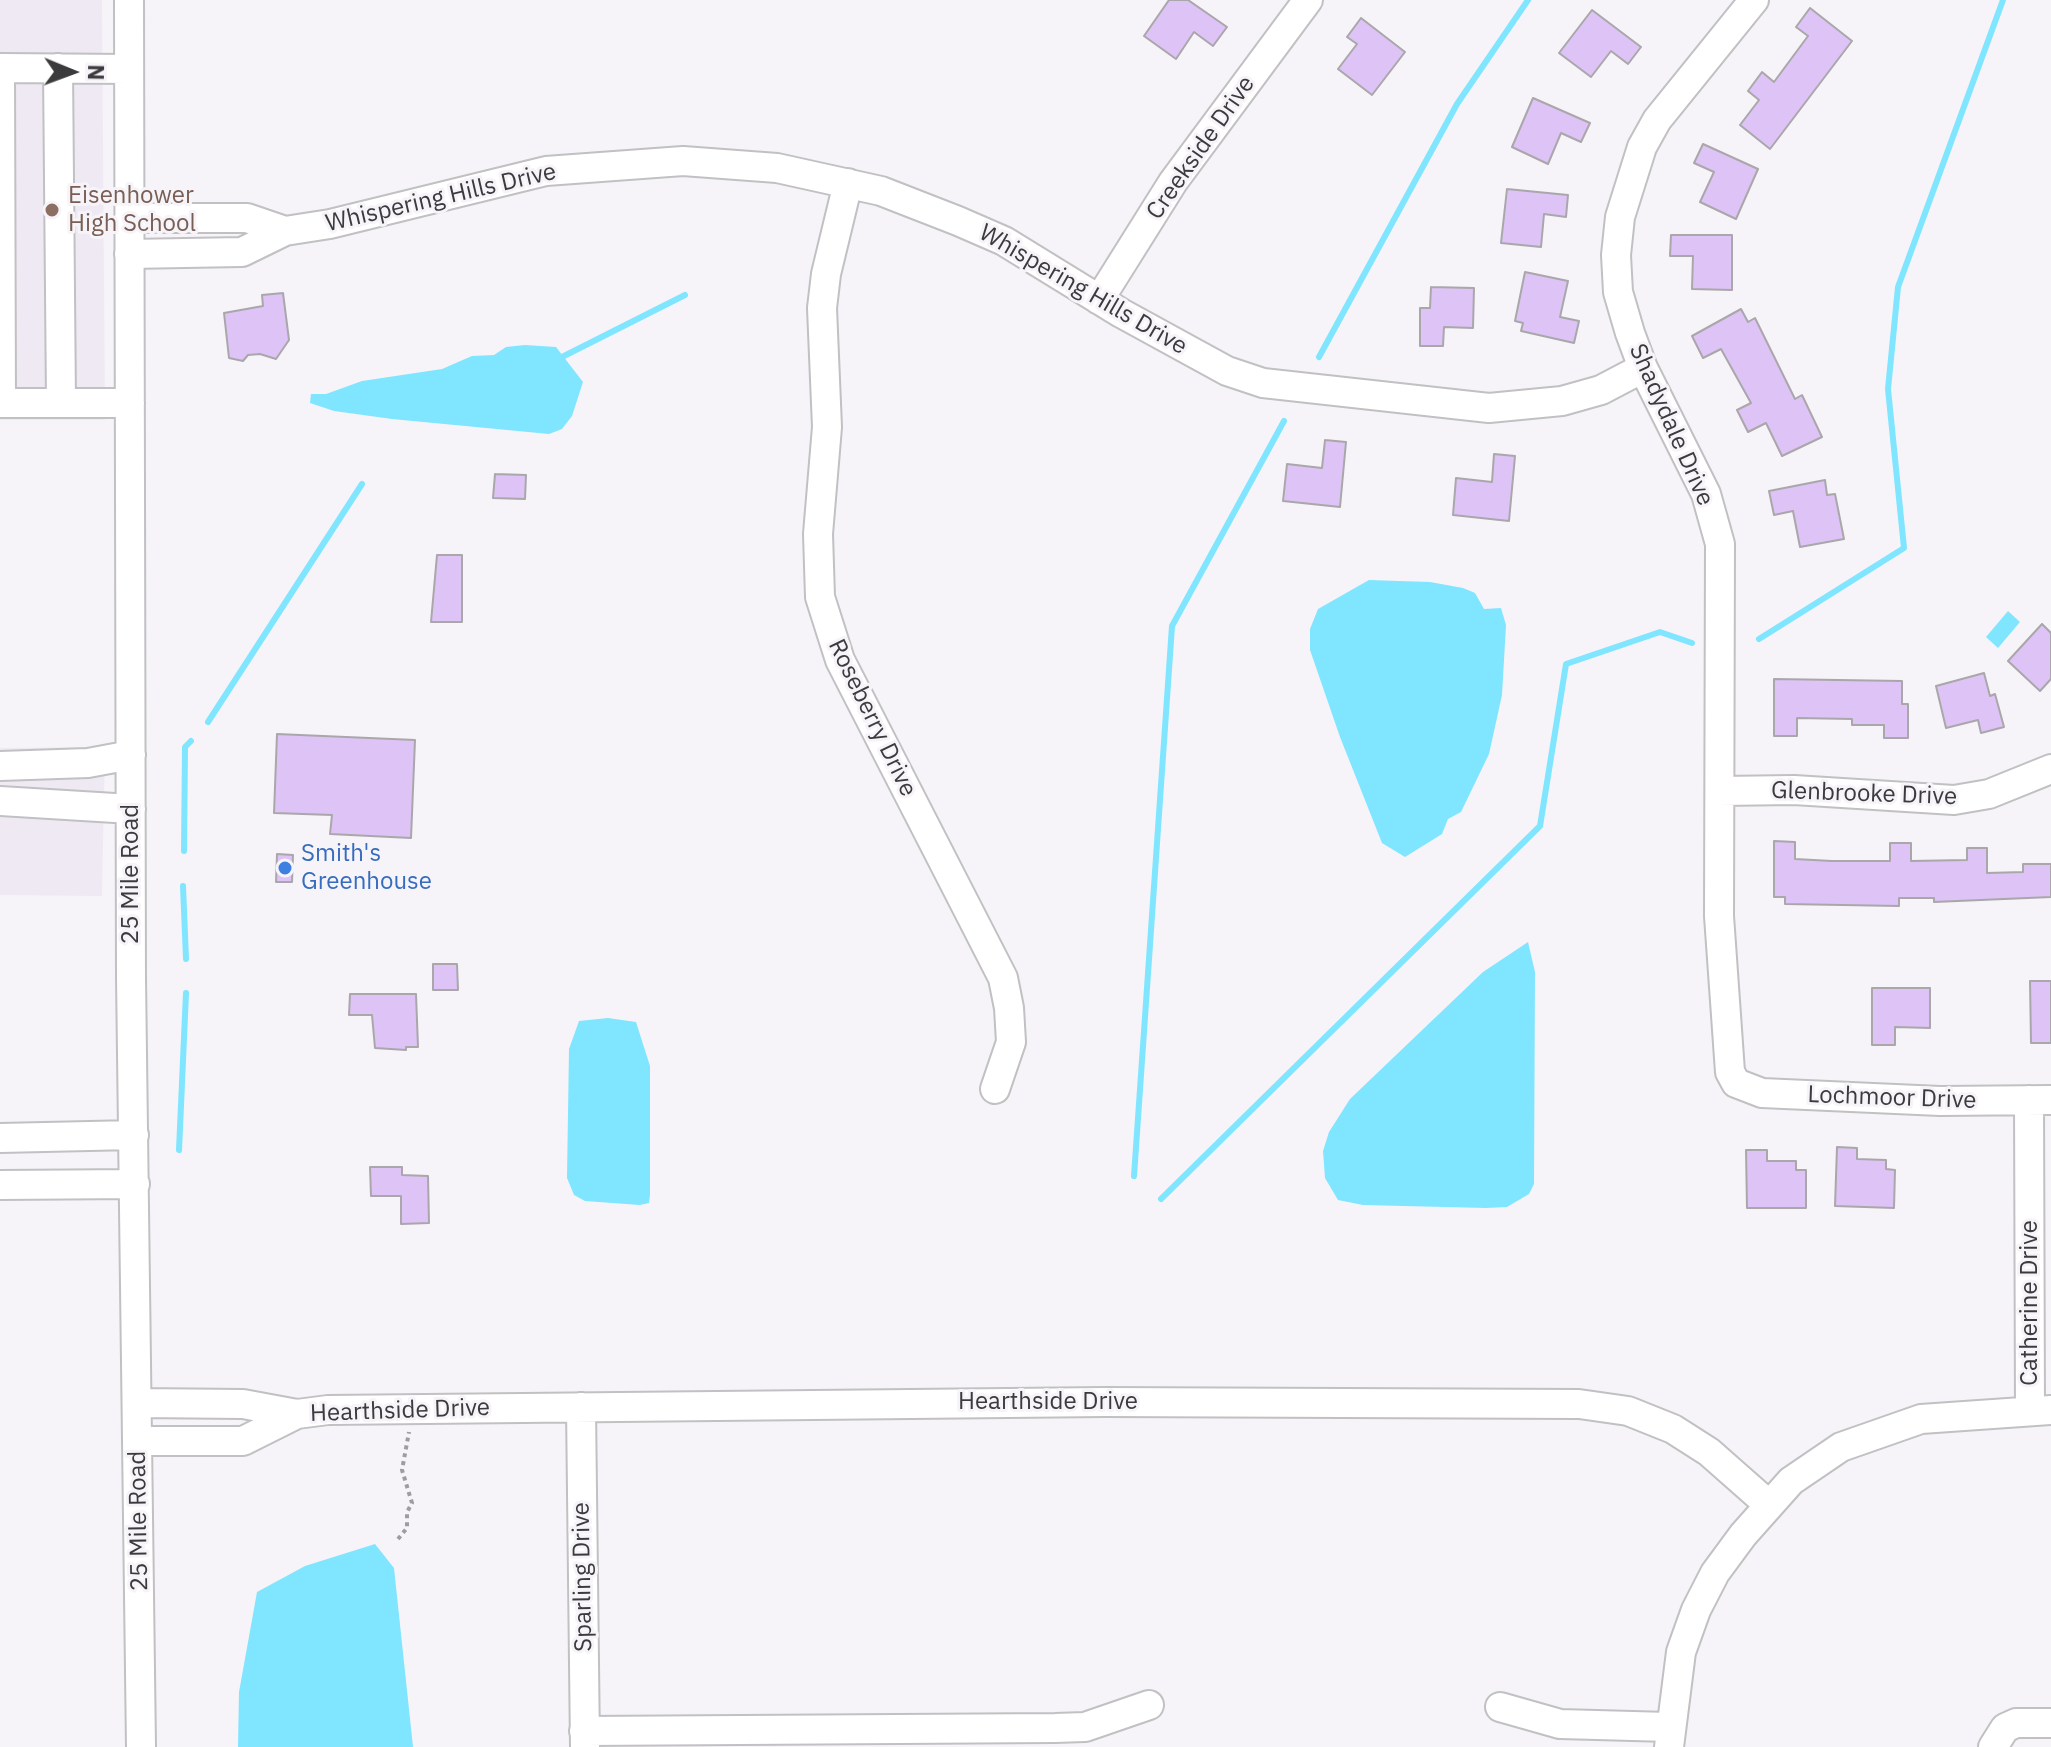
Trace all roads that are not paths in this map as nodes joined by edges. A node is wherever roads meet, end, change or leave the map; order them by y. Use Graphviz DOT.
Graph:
graph roads {
  1 [pos="129,0"];
  2 [pos="1308,0"];
  3 [pos="1754,0"];
  4 [pos="0,68"];
  5 [pos="58,68"];
  6 [pos="129,69"];
  7 [pos="848,183"];
  8 [pos="129,218"];
  9 [pos="285,231"];
  10 [pos="129,254"];
  11 [pos="1099,300"];
  12 [pos="1643,368"];
  13 [pos="1,403"];
  14 [pos="61,403"];
  15 [pos="130,403"];
  16 [pos="131,755"];
  17 [pos="0,766"];
  18 [pos="2051,769"];
  19 [pos="1720,791"];
  20 [pos="0,801"];
  21 [pos="131,809"];
  22 [pos="1736,1083"];
  23 [pos="995,1089"];
  24 [pos="2040,1100"];
  25 [pos="134,1135"];
  26 [pos="0,1138"];
  27 [pos="135,1184"];
  28 [pos="0,1185"];
  29 [pos="138,1403"];
  30 [pos="581,1407"];
  31 [pos="2040,1410"];
  32 [pos="297,1414"];
  33 [pos="138,1441"];
  34 [pos="1768,1504"];
  35 [pos="1149,1705"];
  36 [pos="1500,1707"];
  37 [pos="2051,1723"];
  38 [pos="1669,1737"];
  39 [pos="584,1739"];
  40 [pos="1996,1741"];
  41 [pos="141,1747"];
  1 -- 6 [label="street, 25 Mile Road"];
  2 -- 11 [label="street, Creekside Drive"];
  3 -- 12 [label="street, Shadydale Drive"];
  4 -- 5 [label="street"];
  4 -- 13 [label="street"];
  5 -- 6 [label="street"];
  5 -- 14 [label="street"];
  6 -- 8 [label="street, 25 Mile Road"];
  7 -- 9 [label="street, Whispering Hills Drive"];
  7 -- 11 [label="street, Whispering Hills Drive"];
  7 -- 23 [label="street, Roseberry Drive"];
  8 -- 9 [label="street, Whispering Hills Drive"];
  8 -- 10 [label="street, 25 Mile Road"];
  9 -- 10 [label="street, Whispering Hills Drive"];
  10 -- 15 [label="street, 25 Mile Road"];
  11 -- 12 [label="street, Whispering Hills Drive"];
  12 -- 19 [label="street, Shadydale Drive"];
  13 -- 14 [label="street"];
  14 -- 15 [label="street"];
  15 -- 16 [label="street, 25 Mile Road"];
  16 -- 17 [label="street"];
  16 -- 21 [label="street, 25 Mile Road"];
  18 -- 19 [label="street, Glenbrooke Drive"];
  19 -- 22 [label="street, Shadydale Drive"];
  20 -- 21 [label="street"];
  21 -- 25 [label="street, 25 Mile Road"];
  22 -- 24 [label="street, Lochmoor Drive"];
  24 -- 31 [label="street, Catherine Drive"];
  25 -- 26 [label="street"];
  25 -- 27 [label="street, 25 Mile Road"];
  27 -- 28 [label="street"];
  27 -- 29 [label="street, 25 Mile Road"];
  29 -- 32 [label="street, Hearthside Drive"];
  29 -- 33 [label="street, 25 Mile Road"];
  30 -- 32 [label="street, Hearthside Drive"];
  30 -- 34 [label="street, Hearthside Drive"];
  30 -- 39 [label="street, Sparling Drive"];
  31 -- 34 [label="street"];
  32 -- 33 [label="street, Hearthside Drive"];
  33 -- 41 [label="street, 25 Mile Road"];
  34 -- 38 [label="street"];
  35 -- 39 [label="street"];
  36 -- 38 [label="street"];
  37 -- 40 [label="street"];
}
